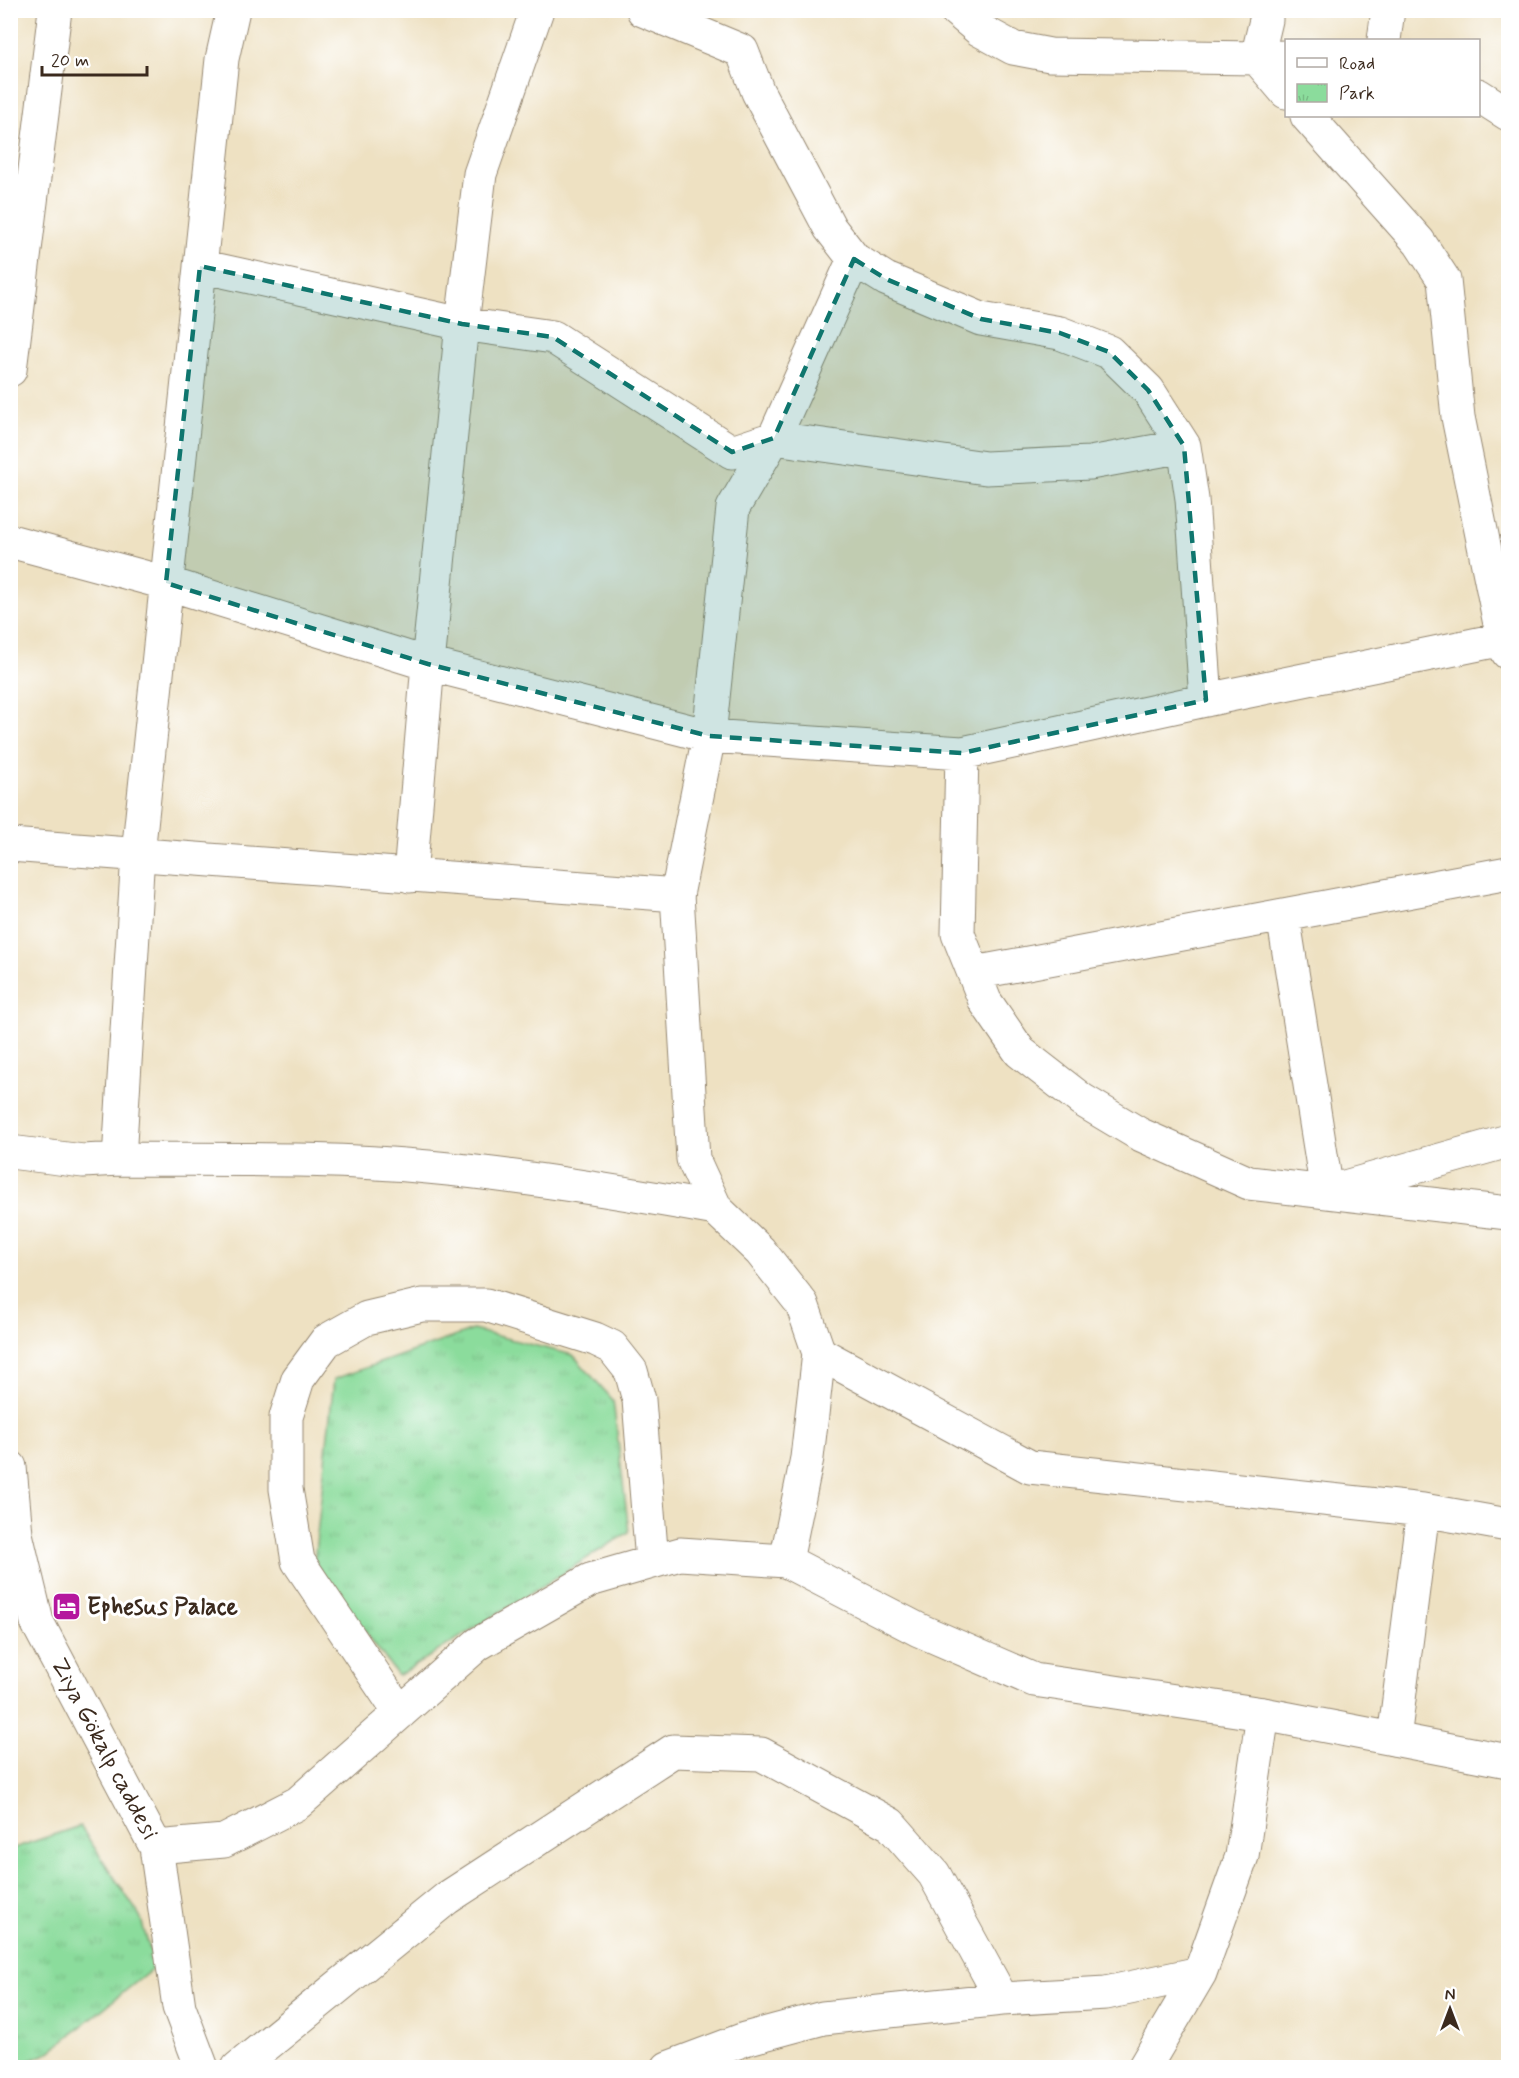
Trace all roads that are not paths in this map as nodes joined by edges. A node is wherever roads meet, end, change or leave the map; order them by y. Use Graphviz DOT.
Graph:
graph roads {
  1 [pos="55,10"];
  2 [pos="233,10"];
  3 [pos="537,10"];
  4 [pos="643,10"];
  5 [pos="956,10"];
  6 [pos="1266,10"];
  7 [pos="1388,10"];
  8 [pos="1383,39"];
  9 [pos="1272,58"];
  10 [pos="1285,87"];
  11 [pos="1480,96"];
  12 [pos="1509,114"];
  13 [pos="1308,117"];
  14 [pos="854,259"];
  15 [pos="200,266"];
  16 [pos="462,324"];
  17 [pos="10,370"];
  18 [pos="774,438"];
  19 [pos="1184,447"];
  20 [pos="10,541"];
  21 [pos="166,583"];
  22 [pos="1506,646"];
  23 [pos="428,664"];
  24 [pos="1206,700"];
  25 [pos="709,736"];
  26 [pos="962,753"];
  27 [pos="10,845"];
  28 [pos="138,854"];
  29 [pos="1509,873"];
  30 [pos="410,876"];
  31 [pos="677,896"];
  32 [pos="1283,915"];
  33 [pos="974,973"];
  34 [pos="1509,1141"];
  35 [pos="10,1152"];
  36 [pos="119,1159"];
  37 [pos="1327,1192"];
  38 [pos="716,1209"];
  39 [pos="1509,1213"];
  40 [pos="819,1353"];
  41 [pos="10,1467"];
  42 [pos="1422,1510"];
  43 [pos="1508,1525"];
  44 [pos="786,1561"];
  45 [pos="652,1563"];
  46 [pos="400,1713"];
  47 [pos="1263,1714"];
  48 [pos="1394,1739"];
  49 [pos="1509,1761"];
  50 [pos="156,1847"];
  51 [pos="1200,1973"];
  52 [pos="1002,1999"];
  53 [pos="202,2067"];
  54 [pos="238,2067"];
  55 [pos="668,2067"];
  56 [pos="1144,2067"];
  1 -- 17 [label="street"];
  2 -- 15 [label="street"];
  3 -- 16 [label="street"];
  4 -- 14 [label="street"];
  5 -- 9 [label="street"];
  6 -- 9 [label="street"];
  7 -- 8 [label="street"];
  9 -- 10 [label="street"];
  11 -- 12 [label="street"];
  13 -- 22 [label="street"];
  14 -- 18 [label="street"];
  14 -- 19 [label="street"];
  15 -- 16 [label="street"];
  15 -- 21 [label="street"];
  16 -- 18 [label="street"];
  16 -- 23 [label="street"];
  18 -- 19 [label="street"];
  18 -- 25 [label="street"];
  19 -- 24 [label="street"];
  20 -- 21 [label="street"];
  21 -- 23 [label="street"];
  21 -- 28 [label="street"];
  22 -- 24 [label="street"];
  23 -- 25 [label="street"];
  23 -- 30 [label="street"];
  24 -- 26 [label="street"];
  25 -- 26 [label="street"];
  25 -- 31 [label="street"];
  26 -- 33 [label="street"];
  27 -- 28 [label="street"];
  28 -- 30 [label="street"];
  28 -- 36 [label="street"];
  29 -- 32 [label="street"];
  30 -- 31 [label="street"];
  31 -- 38 [label="street"];
  32 -- 33 [label="street"];
  32 -- 37 [label="street"];
  33 -- 37 [label="street"];
  34 -- 37 [label="street"];
  35 -- 36 [label="street"];
  36 -- 38 [label="street"];
  37 -- 39 [label="street"];
  38 -- 40 [label="street"];
  40 -- 42 [label="street"];
  40 -- 44 [label="street"];
  41 -- 50 [label="street, Ziya Gökalp caddesi"];
  42 -- 43 [label="street"];
  42 -- 48 [label="street"];
  44 -- 45 [label="street"];
  44 -- 47 [label="street"];
  45 -- 46 [label="street"];
  45 -- 46 [label="street"];
  46 -- 50 [label="street"];
  47 -- 48 [label="street"];
  47 -- 51 [label="street"];
  48 -- 49 [label="street"];
  50 -- 53 [label="street, Ziya Gökalp caddesi"];
  51 -- 52 [label="street"];
  51 -- 56 [label="street"];
  52 -- 54 [label="street"];
  52 -- 55 [label="street"];
}
